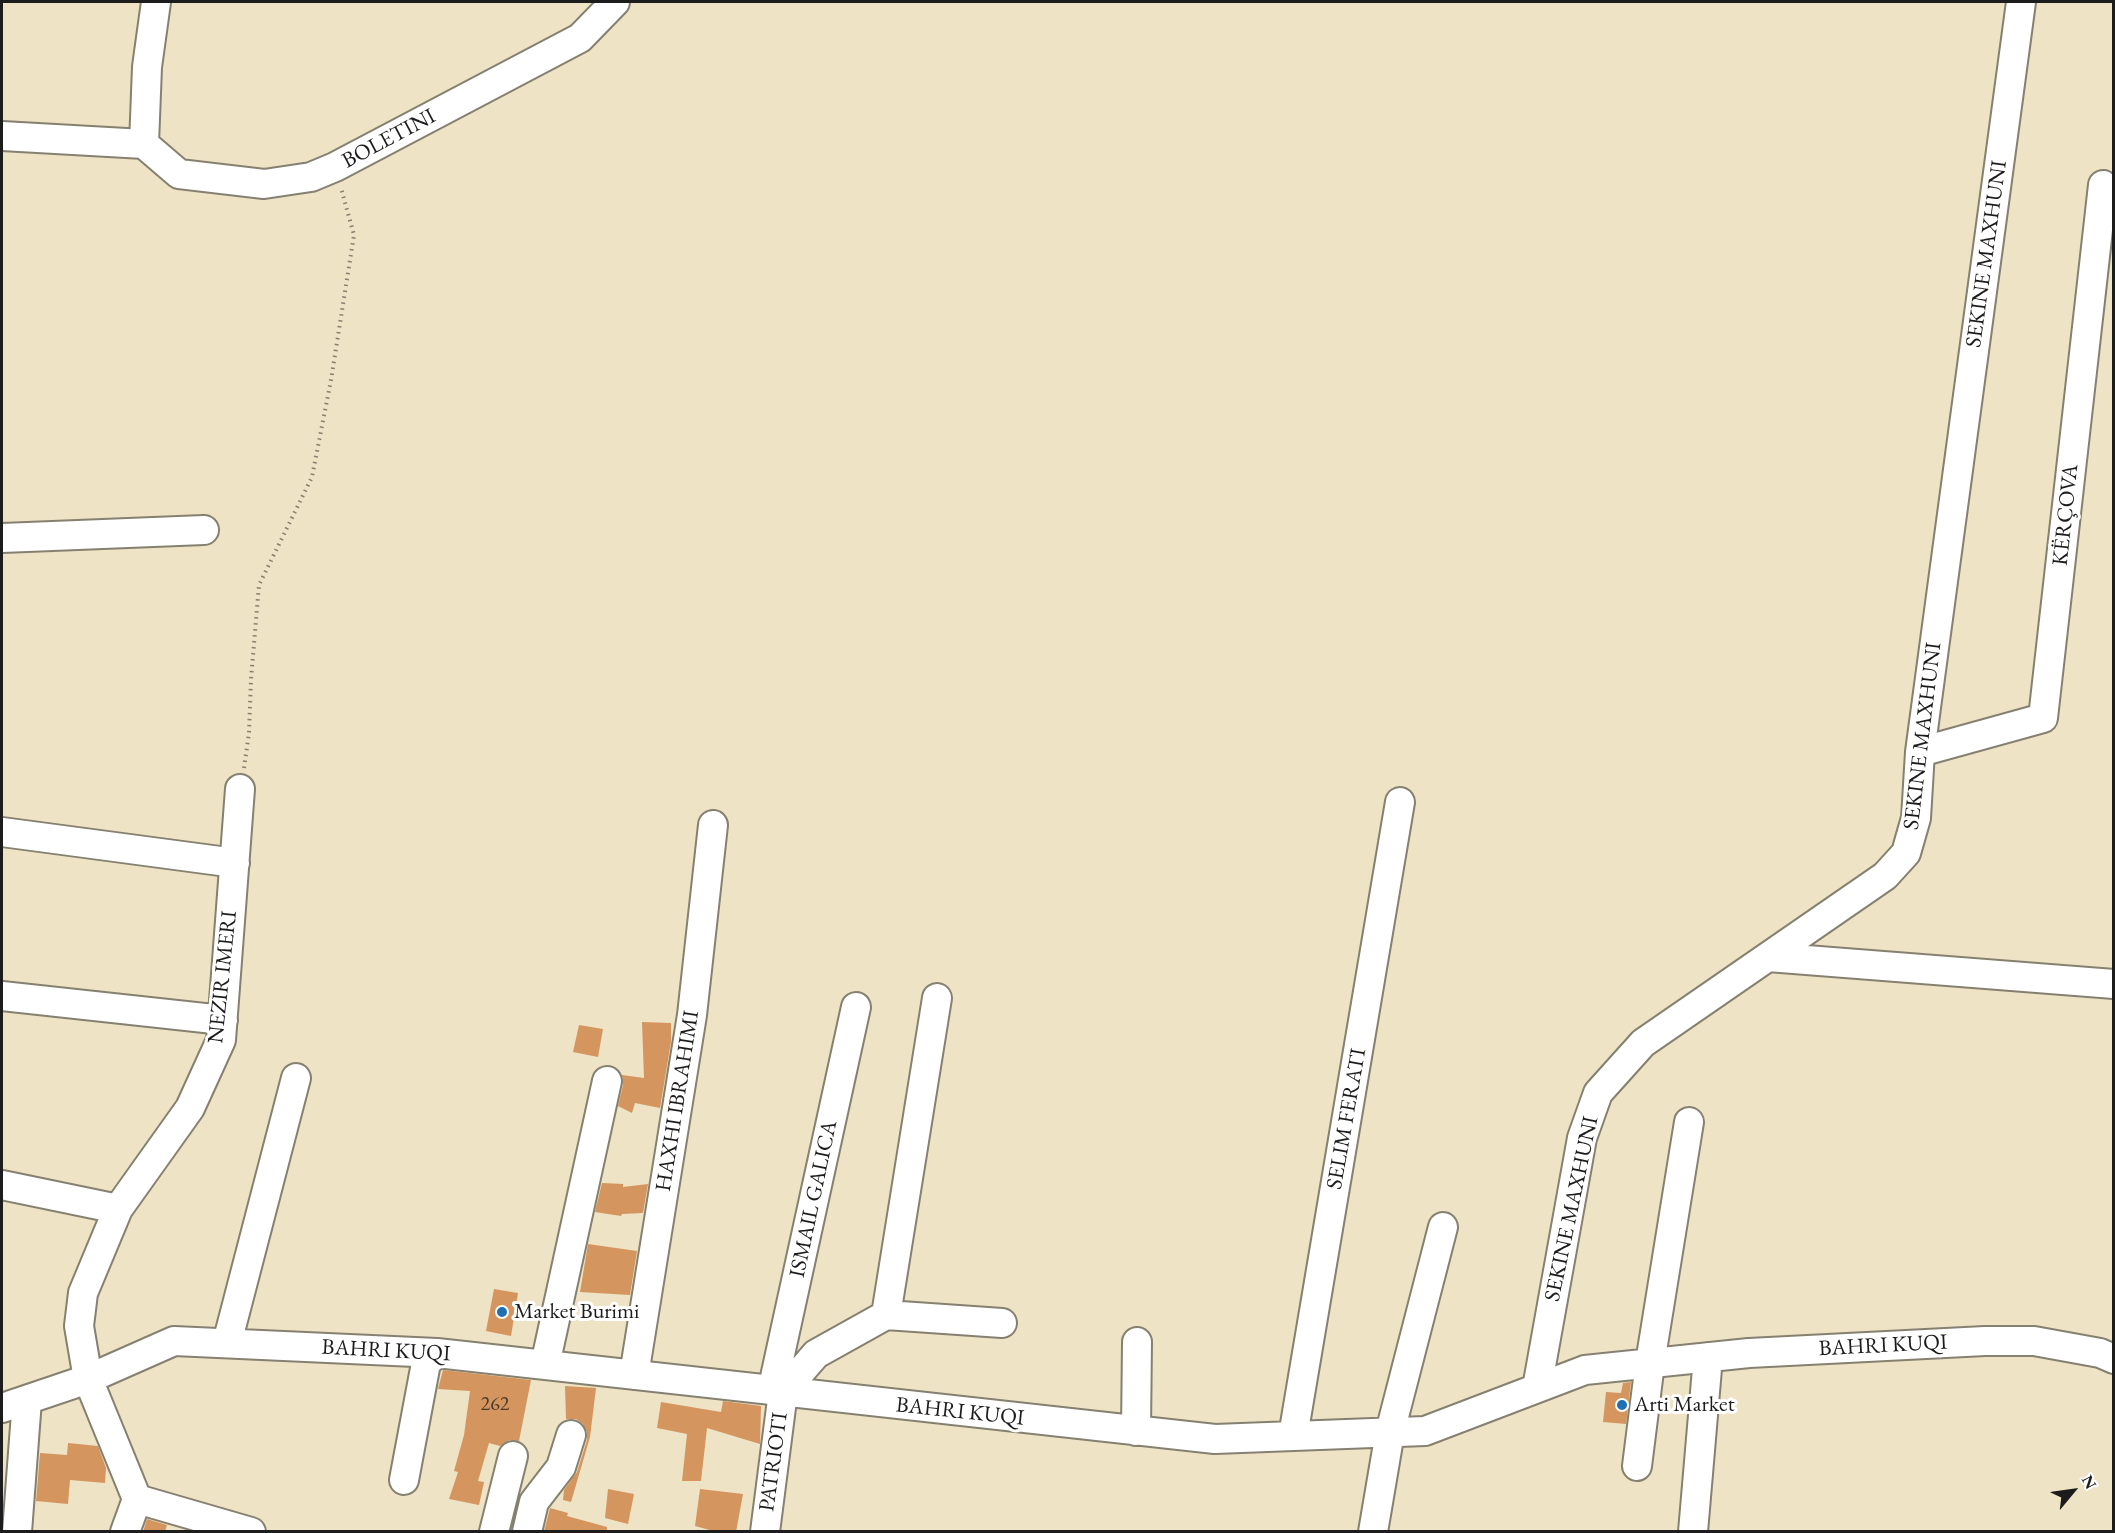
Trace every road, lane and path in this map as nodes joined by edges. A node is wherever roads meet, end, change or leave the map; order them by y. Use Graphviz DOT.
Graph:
graph roads {
  1 [pos="156,2"];
  2 [pos="615,2"];
  3 [pos="2021,2"];
  4 [pos="2,136"];
  5 [pos="144,144"];
  6 [pos="335,167"];
  7 [pos="2103,185"];
  8 [pos="204,530"];
  9 [pos="2,538"];
  10 [pos="1920,752"];
  11 [pos="240,789"];
  12 [pos="1400,802"];
  13 [pos="713,825"];
  14 [pos="2,832"];
  15 [pos="235,863"];
  16 [pos="1768,957"];
  17 [pos="2114,984"];
  18 [pos="2,996"];
  19 [pos="937,998"];
  20 [pos="856,1007"];
  21 [pos="223,1020"];
  22 [pos="296,1078"];
  23 [pos="607,1081"];
  24 [pos="1689,1122"];
  25 [pos="2,1185"];
  26 [pos="118,1209"];
  27 [pos="1443,1227"];
  28 [pos="886,1315"];
  29 [pos="1002,1323"];
  30 [pos="1137,1342"];
  31 [pos="226,1343"];
  32 [pos="438,1353"];
  33 [pos="1708,1357"];
  34 [pos="2114,1359"];
  35 [pos="1650,1363"];
  36 [pos="545,1365"];
  37 [pos="634,1375"];
  38 [pos="88,1379"];
  39 [pos="1537,1388"];
  40 [pos="778,1391"];
  41 [pos="14,1404"];
  42 [pos="1136,1431"];
  43 [pos="1390,1432"];
  44 [pos="571,1435"];
  45 [pos="1293,1436"];
  46 [pos="513,1456"];
  47 [pos="1637,1466"];
  48 [pos="404,1480"];
  49 [pos="137,1499"];
  50 [pos="17,1532"];
  51 [pos="125,1532"];
  52 [pos="251,1532"];
  53 [pos="494,1532"];
  54 [pos="527,1532"];
  55 [pos="765,1532"];
  56 [pos="1373,1532"];
  57 [pos="1693,1532"];
  1 -- 5 [label="street"];
  2 -- 6 [label="street, BOLETINI"];
  3 -- 10 [label="street, SEKINE MAXHUNI"];
  4 -- 5 [label="street"];
  5 -- 6 [label="street, BOLETINI"];
  6 -- 11 [label="path"];
  7 -- 10 [label="street, KËRÇOVA"];
  8 -- 9 [label="street"];
  10 -- 16 [label="street, SEKINE MAXHUNI"];
  11 -- 15 [label="street, NEZIR IMERI"];
  12 -- 45 [label="street, SELIM FERATI"];
  13 -- 37 [label="street, HAXHI IBRAHIMI"];
  14 -- 15 [label="street"];
  15 -- 21 [label="street, NEZIR IMERI"];
  16 -- 17 [label="street"];
  16 -- 39 [label="street, SEKINE MAXHUNI"];
  18 -- 21 [label="street"];
  19 -- 28 [label="street"];
  20 -- 40 [label="street, ISMAIL GALICA"];
  21 -- 26 [label="street, NEZIR IMERI"];
  22 -- 31 [label="street"];
  23 -- 36 [label="street"];
  24 -- 35 [label="street"];
  25 -- 26 [label="street"];
  26 -- 38 [label="street, NEZIR IMERI"];
  27 -- 43 [label="street"];
  28 -- 29 [label="street"];
  28 -- 40 [label="street"];
  30 -- 42 [label="street"];
  31 -- 32 [label="street, BAHRI KUQI"];
  31 -- 38 [label="street, BAHRI KUQI"];
  32 -- 36 [label="street, BAHRI KUQI"];
  32 -- 48 [label="street"];
  33 -- 34 [label="street, BAHRI KUQI"];
  33 -- 35 [label="street, BAHRI KUQI"];
  33 -- 57 [label="street"];
  35 -- 39 [label="street, BAHRI KUQI"];
  35 -- 47 [label="street"];
  36 -- 37 [label="street, BAHRI KUQI"];
  37 -- 40 [label="street, BAHRI KUQI"];
  38 -- 41 [label="street, BAHRI KUQI"];
  38 -- 49 [label="street, NEZIR IMERI"];
  39 -- 43 [label="street, BAHRI KUQI"];
  40 -- 42 [label="street, BAHRI KUQI"];
  40 -- 55 [label="street, PATRIOTI"];
  41 -- 50 [label="street, BAHRI KUQI"];
  42 -- 45 [label="street, BAHRI KUQI"];
  43 -- 45 [label="street, BAHRI KUQI"];
  43 -- 56 [label="street"];
  44 -- 54 [label="street"];
  46 -- 53 [label="street"];
  49 -- 51 [label="street"];
  49 -- 52 [label="street"];
}
